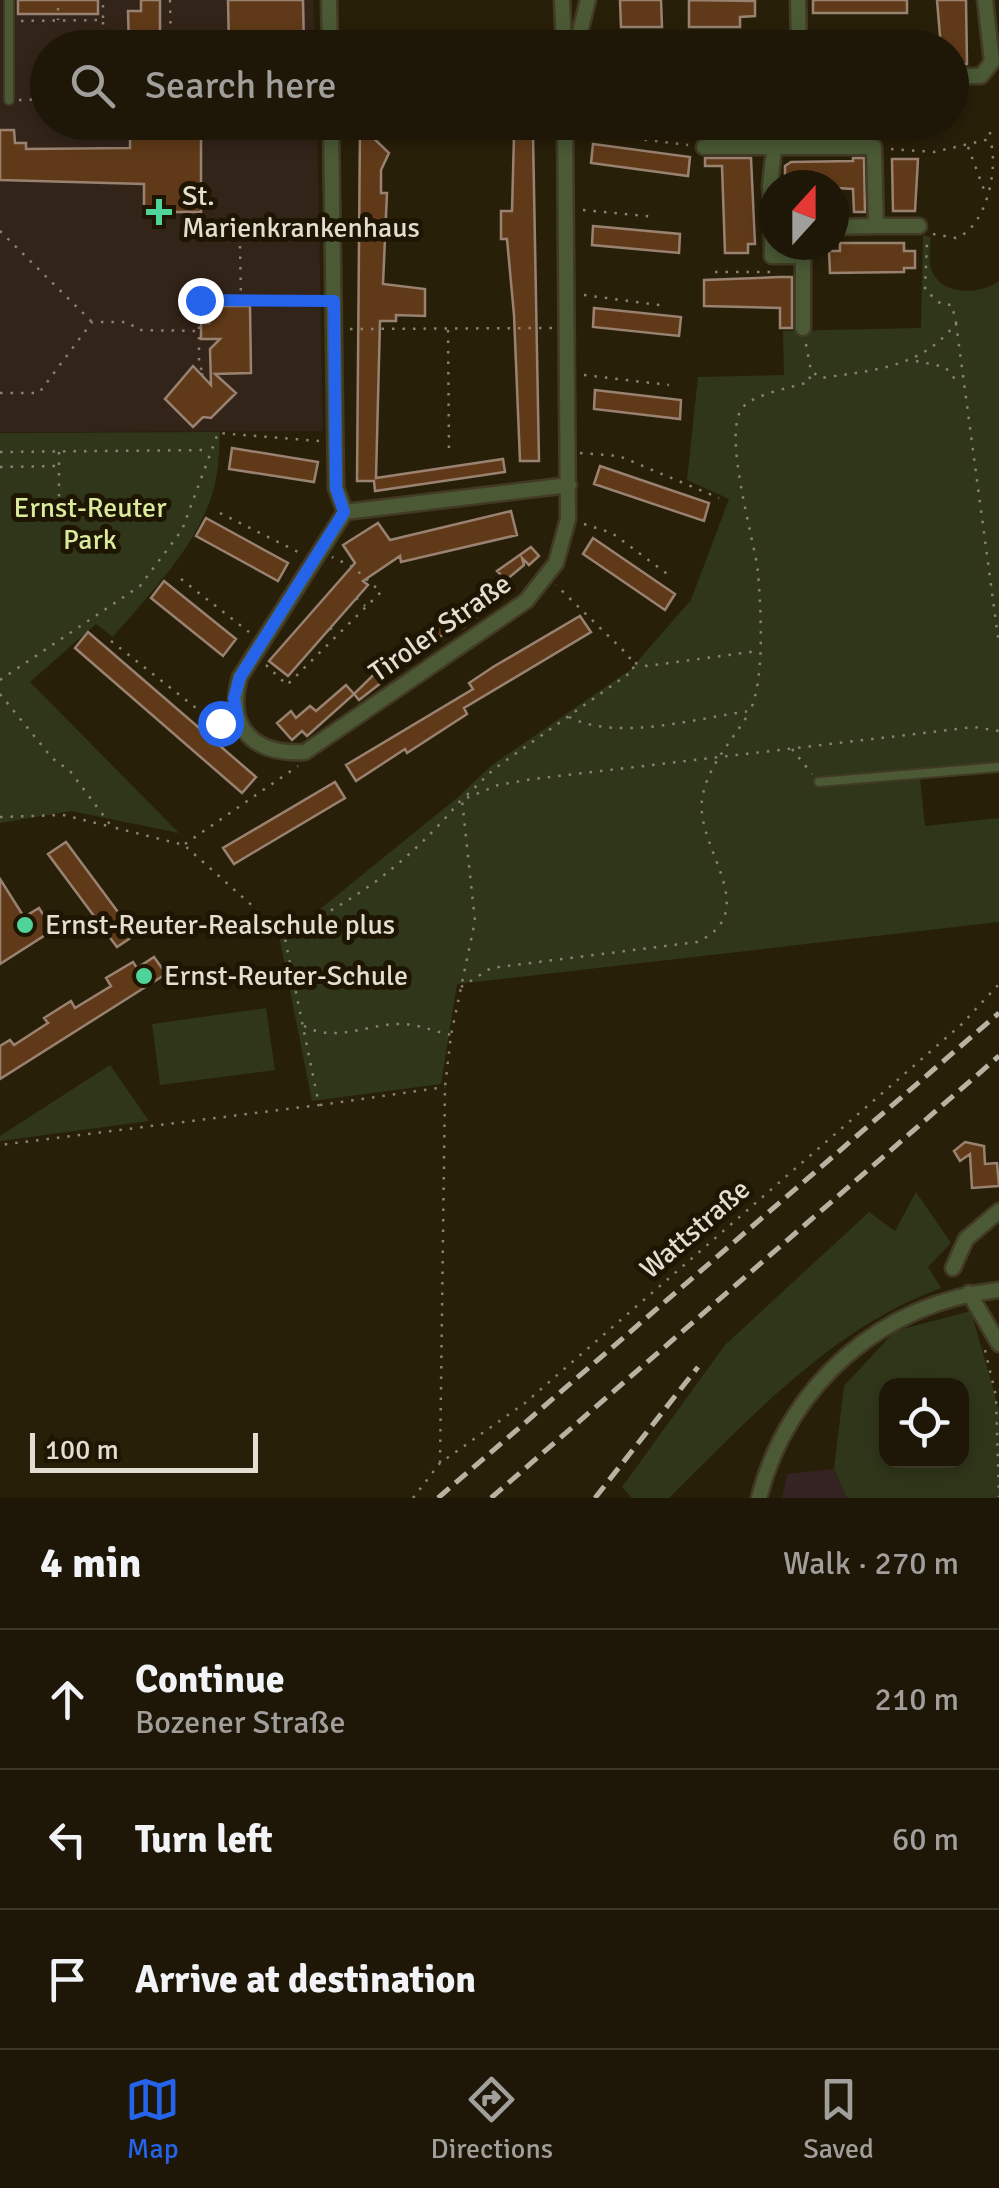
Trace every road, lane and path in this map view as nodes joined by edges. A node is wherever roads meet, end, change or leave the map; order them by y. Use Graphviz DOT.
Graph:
graph roads {
  1 [pos="9,0"];
  2 [pos="103,0"];
  3 [pos="170,0"];
  4 [pos="330,0"];
  5 [pos="798,0"];
  6 [pos="985,0"];
  7 [pos="562,1"];
  8 [pos="588,1"];
  9 [pos="58,8"];
  10 [pos="58,20"];
  11 [pos="103,20"];
  12 [pos="9,21"];
  13 [pos="103,30"];
  14 [pos="171,30"];
  15 [pos="330,30"];
  16 [pos="563,30"];
  17 [pos="581,30"];
  18 [pos="799,30"];
  19 [pos="969,76"];
  20 [pos="9,100"];
  21 [pos="30,100"];
  22 [pos="990,131"];
  23 [pos="990,139"];
  24 [pos="331,140"];
  25 [pos="566,140"];
  26 [pos="658,140"];
  27 [pos="774,140"];
  28 [pos="966,144"];
  29 [pos="704,147"];
  30 [pos="772,148"];
  31 [pos="874,148"];
  32 [pos="772,170"];
  33 [pos="986,196"];
  34 [pos="566,208"];
  35 [pos="655,217"];
  36 [pos="876,226"];
  37 [pos="849,227"];
  38 [pos="924,229"];
  39 [pos="0,231"];
  40 [pos="240,246"];
  41 [pos="772,260"];
  42 [pos="803,260"];
  43 [pos="715,272"];
  44 [pos="567,293"];
  45 [pos="241,300"];
  46 [pos="334,301"];
  47 [pos="666,306"];
  48 [pos="92,322"];
  49 [pos="956,323"];
  50 [pos="448,328"];
  51 [pos="568,328"];
  52 [pos="803,328"];
  53 [pos="334,329"];
  54 [pos="199,331"];
  55 [pos="915,361"];
  56 [pos="811,371"];
  57 [pos="568,373"];
  58 [pos="201,375"];
  59 [pos="821,378"];
  60 [pos="809,382"];
  61 [pos="669,384"];
  62 [pos="962,387"];
  63 [pos="0,393"];
  64 [pos="336,442"];
  65 [pos="211,450"];
  66 [pos="59,451"];
  67 [pos="0,452"];
  68 [pos="449,452"];
  69 [pos="569,452"];
  70 [pos="59,466"];
  71 [pos="0,467"];
  72 [pos="569,485"];
  73 [pos="719,498"];
  74 [pos="59,502"];
  75 [pos="344,512"];
  76 [pos="220,513"];
  77 [pos="568,520"];
  78 [pos="317,556"];
  79 [pos="548,576"];
  80 [pos="670,576"];
  81 [pos="181,579"];
  82 [pos="356,598"];
  83 [pos="366,607"];
  84 [pos="330,628"];
  85 [pos="338,635"];
  86 [pos="111,642"];
  87 [pos="999,646"];
  88 [pos="258,648"];
  89 [pos="758,651"];
  90 [pos="303,659"];
  91 [pos="633,662"];
  92 [pos="309,664"];
  93 [pos="0,680"];
  94 [pos="0,694"];
  95 [pos="750,711"];
  96 [pos="569,717"];
  97 [pos="238,720"];
  98 [pos="999,731"];
  99 [pos="791,748"];
  100 [pos="305,752"];
  101 [pos="722,757"];
  102 [pos="999,767"];
  103 [pos="819,782"];
  104 [pos="462,800"];
  105 [pos="0,817"];
  106 [pos="112,827"];
  107 [pos="184,845"];
  108 [pos="284,934"];
  109 [pos="999,984"];
  110 [pos="461,988"];
  111 [pos="302,1026"];
  112 [pos="451,1035"];
  113 [pos="445,1087"];
  114 [pos="319,1105"];
  115 [pos="0,1145"];
  116 [pos="999,1211"];
  117 [pos="953,1268"];
  118 [pos="999,1290"];
  119 [pos="970,1293"];
  120 [pos="996,1339"];
  121 [pos="440,1463"];
  122 [pos="999,1497"];
  123 [pos="412,1498"];
  124 [pos="760,1498"];
  1 -- 12 [label="lane"];
  2 -- 11 [label="path"];
  3 -- 14 [label="path"];
  4 -- 15 [label="street"];
  5 -- 18 [label="street"];
  6 -- 19 [label="street"];
  7 -- 8 [label="street"];
  7 -- 16 [label="street"];
  8 -- 17 [label="street"];
  9 -- 10 [label="path"];
  10 -- 11 [label="path"];
  10 -- 12 [label="path"];
  11 -- 13 [label="path"];
  12 -- 20 [label="lane"];
  20 -- 21 [label="path"];
  22 -- 23 [label="path"];
  23 -- 28 [label="path"];
  23 -- 33 [label="path"];
  24 -- 46 [label="street"];
  25 -- 34 [label="street, Tiroler Straße"];
  26 -- 29 [label="path"];
  27 -- 30 [label="street"];
  28 -- 31 [label="path"];
  28 -- 33 [label="path"];
  29 -- 30 [label="street"];
  30 -- 31 [label="street"];
  30 -- 32 [label="street"];
  31 -- 36 [label="street"];
  33 -- 38 [label="path"];
  34 -- 35 [label="path"];
  34 -- 44 [label="street, Tiroler Straße"];
  36 -- 37 [label="street"];
  36 -- 38 [label="street"];
  38 -- 49 [label="path"];
  39 -- 48 [label="path"];
  40 -- 45 [label="path"];
  41 -- 43 [label="path"];
  42 -- 52 [label="street"];
  44 -- 47 [label="path"];
  44 -- 51 [label="street, Tiroler Straße"];
  45 -- 46 [label="path"];
  45 -- 54 [label="path"];
  46 -- 53 [label="street"];
  48 -- 54 [label="path"];
  48 -- 63 [label="path"];
  49 -- 55 [label="path"];
  49 -- 62 [label="path"];
  50 -- 51 [label="path"];
  50 -- 53 [label="path"];
  50 -- 68 [label="path"];
  51 -- 57 [label="street, Tiroler Straße"];
  52 -- 56 [label="path"];
  53 -- 64 [label="street"];
  54 -- 58 [label="path"];
  55 -- 59 [label="path"];
  55 -- 62 [label="path"];
  56 -- 59 [label="path"];
  56 -- 60 [label="path"];
  57 -- 61 [label="path"];
  57 -- 69 [label="street, Tiroler Straße"];
  59 -- 60 [label="path"];
  60 -- 89 [label="path"];
  62 -- 87 [label="path"];
  64 -- 65 [label="path"];
  64 -- 75 [label="street"];
  65 -- 66 [label="path"];
  65 -- 93 [label="path"];
  66 -- 67 [label="path"];
  66 -- 70 [label="path"];
  69 -- 72 [label="street, Tiroler Straße"];
  69 -- 73 [label="path"];
  70 -- 71 [label="path"];
  70 -- 74 [label="path"];
  72 -- 75 [label="street"];
  72 -- 77 [label="street, Tiroler Straße"];
  75 -- 78 [label="street"];
  76 -- 78 [label="path"];
  77 -- 79 [label="street, Tiroler Straße"];
  77 -- 80 [label="path"];
  78 -- 83 [label="path"];
  78 -- 88 [label="street"];
  79 -- 91 [label="path"];
  79 -- 100 [label="street, Tiroler Straße"];
  81 -- 88 [label="path"];
  82 -- 83 [label="path"];
  83 -- 85 [label="path"];
  84 -- 85 [label="path"];
  85 -- 92 [label="path"];
  86 -- 97 [label="path"];
  88 -- 92 [label="path"];
  88 -- 97 [label="street"];
  89 -- 91 [label="path"];
  89 -- 95 [label="path"];
  90 -- 92 [label="path"];
  91 -- 96 [label="path"];
  94 -- 106 [label="path"];
  95 -- 96 [label="path"];
  95 -- 101 [label="path"];
  96 -- 104 [label="path"];
  97 -- 100 [label="street"];
  98 -- 99 [label="path"];
  99 -- 101 [label="path"];
  99 -- 103 [label="path"];
  100 -- 107 [label="path"];
  101 -- 104 [label="path"];
  101 -- 110 [label="path"];
  102 -- 103 [label="lane"];
  104 -- 108 [label="path"];
  104 -- 110 [label="path"];
  105 -- 106 [label="path"];
  106 -- 107 [label="path"];
  107 -- 108 [label="path"];
  108 -- 111 [label="path"];
  109 -- 121 [label="path, Wattstraße"];
  110 -- 112 [label="path"];
  111 -- 112 [label="path"];
  111 -- 114 [label="path"];
  112 -- 113 [label="path"];
  113 -- 114 [label="path"];
  113 -- 121 [label="path"];
  114 -- 115 [label="path"];
  116 -- 117 [label="street"];
  118 -- 119 [label="street"];
  119 -- 120 [label="street"];
  119 -- 124 [label="street"];
  120 -- 122 [label="path"];
  121 -- 123 [label="path, Wattstraße"];
}
